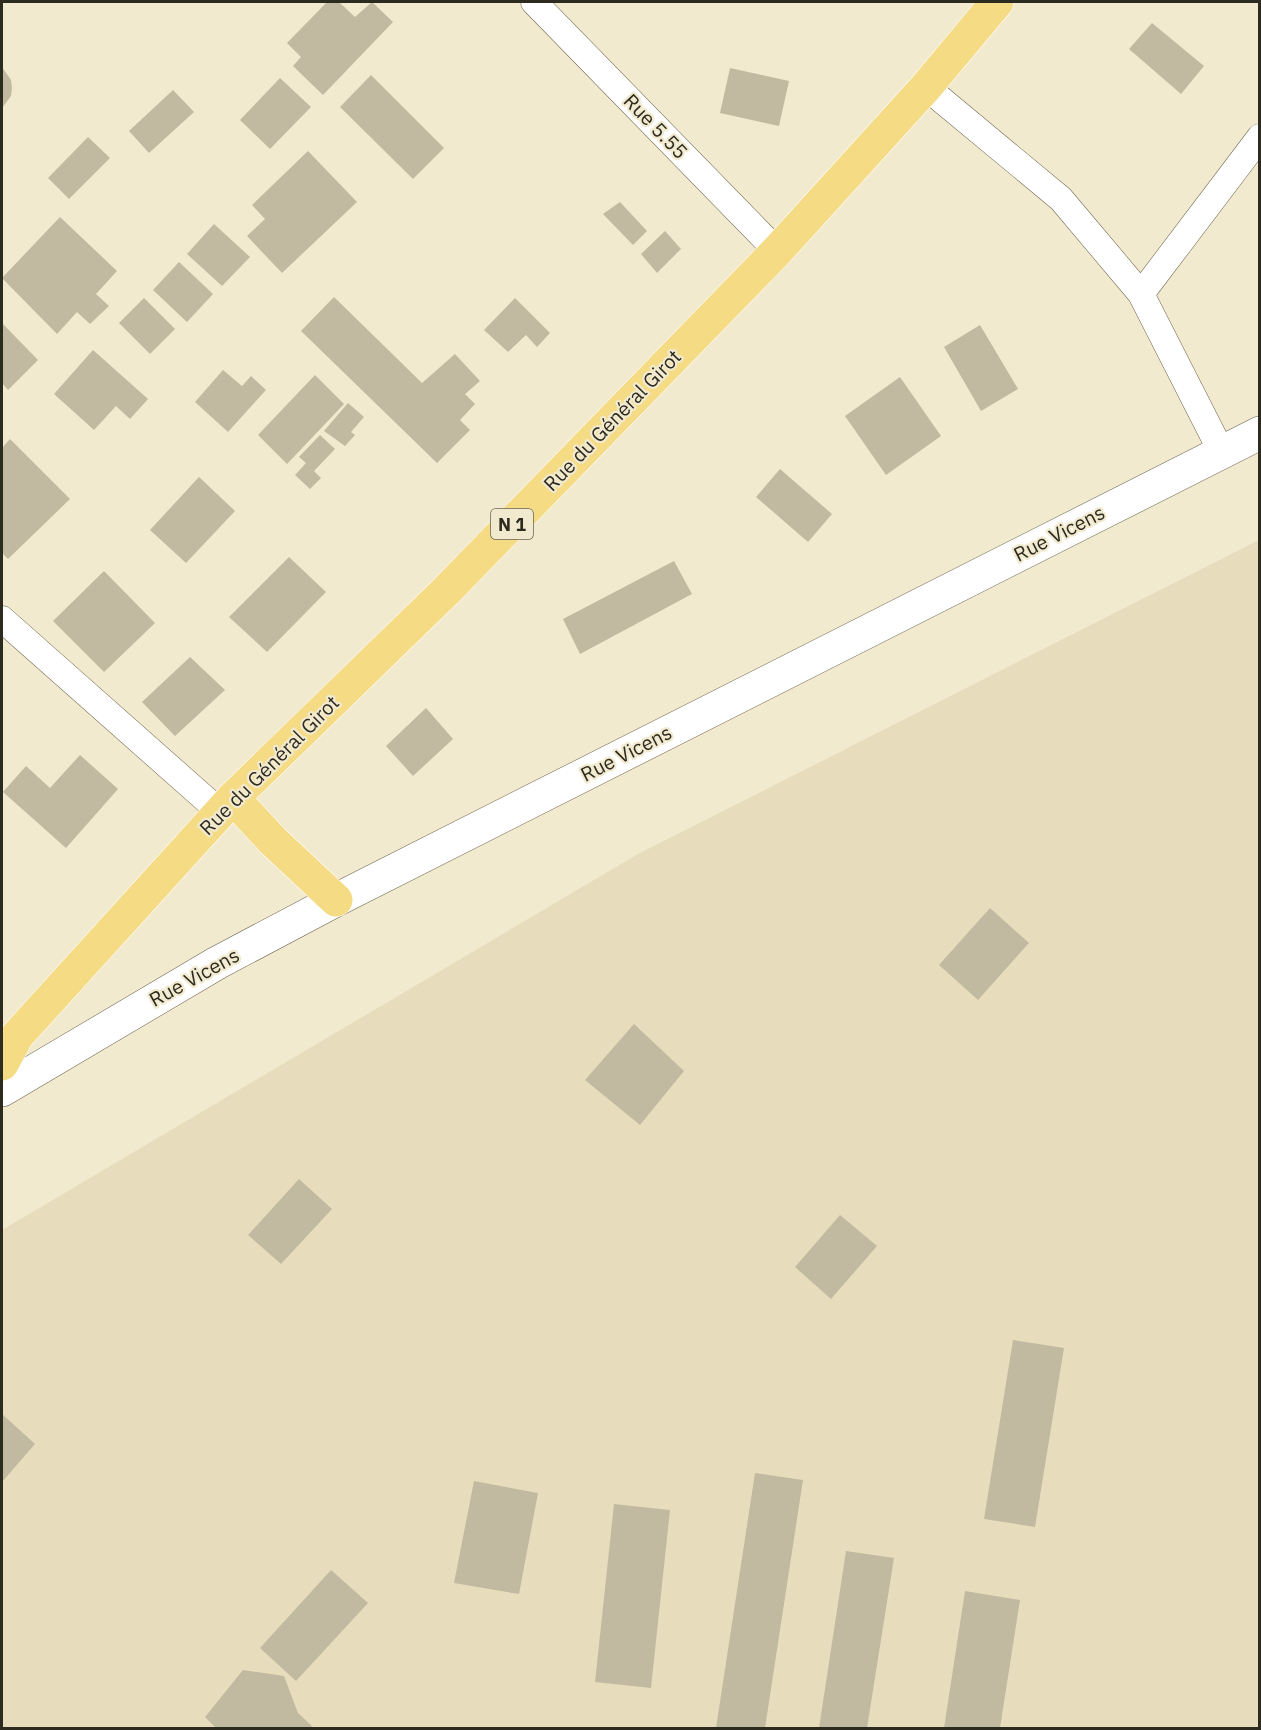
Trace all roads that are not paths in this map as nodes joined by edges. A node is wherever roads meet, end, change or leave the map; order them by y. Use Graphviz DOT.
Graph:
graph roads {
  1 [pos="534,2"];
  2 [pos="997,2"];
  3 [pos="926,87"];
  4 [pos="1260,137"];
  5 [pos="777,251"];
  6 [pos="1141,294"];
  7 [pos="1260,433"];
  8 [pos="1221,451"];
  9 [pos="2,619"];
  10 [pos="226,805"];
  11 [pos="336,900"];
  12 [pos="7,1049"];
  13 [pos="2,1090"];
  1 -- 5 [label="street, Rue 5.55"];
  2 -- 3 [label="highway, Rue du Général Girot / N 1"];
  3 -- 5 [label="highway, Rue du Général Girot / N 1"];
  3 -- 6 [label="street"];
  4 -- 6 [label="street"];
  5 -- 10 [label="highway, Rue du Général Girot / N 1"];
  6 -- 8 [label="street"];
  7 -- 8 [label="street, Rue Vicens"];
  8 -- 11 [label="street, Rue Vicens"];
  9 -- 10 [label="street"];
  10 -- 11 [label="highway"];
  10 -- 12 [label="highway, Rue du Général Girot / N 1"];
  11 -- 13 [label="street, Rue Vicens"];
}
